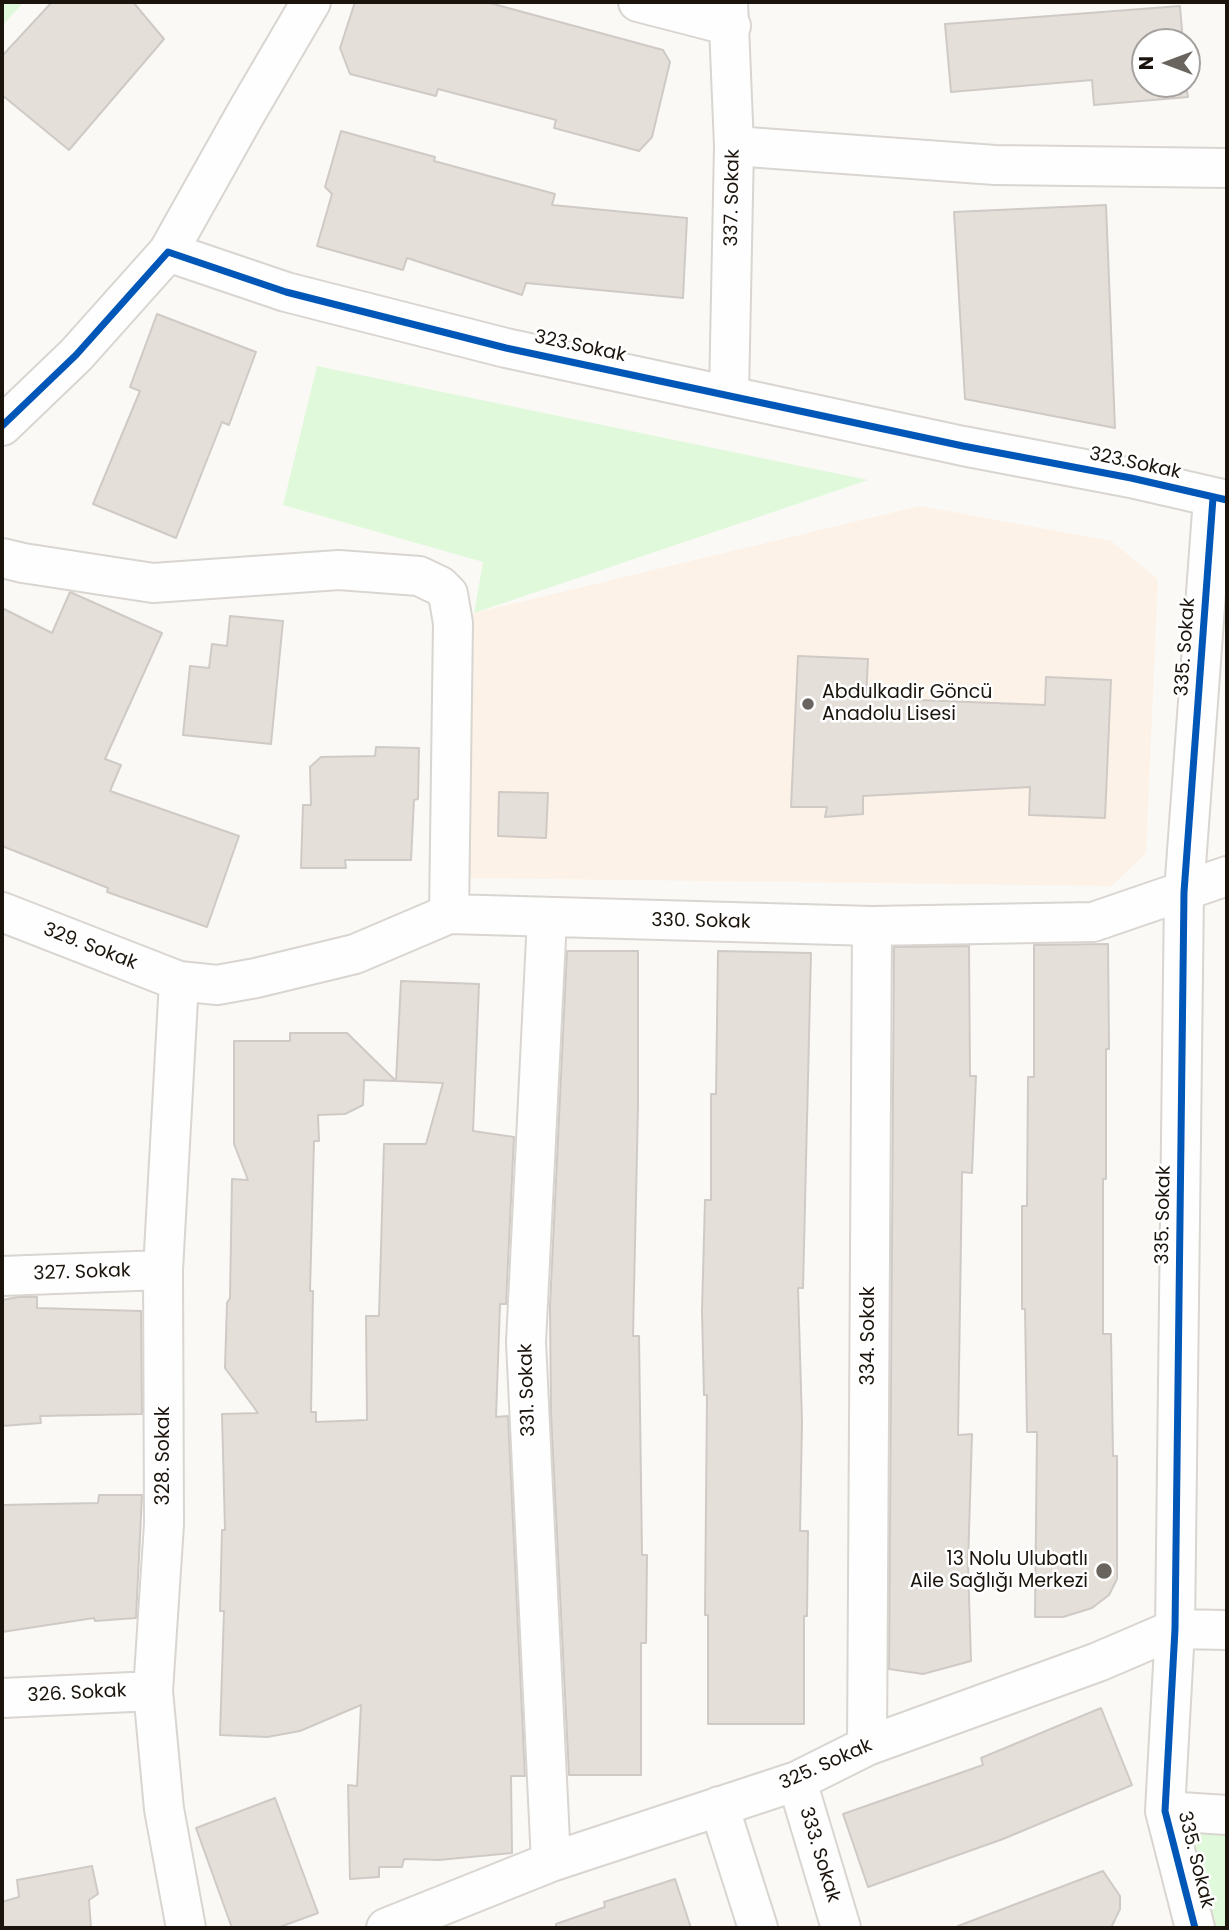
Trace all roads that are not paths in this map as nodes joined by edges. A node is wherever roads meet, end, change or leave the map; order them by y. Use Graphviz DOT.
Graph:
graph roads {
  1 [pos="311,2"];
  2 [pos="638,2"];
  3 [pos="729,14"];
  4 [pos="734,146"];
  5 [pos="1227,168"];
  6 [pos="168,252"];
  7 [pos="729,395"];
  8 [pos="2,426"];
  9 [pos="1220,499"];
  10 [pos="2,558"];
  11 [pos="1227,876"];
  12 [pos="1184,892"];
  13 [pos="2,912"];
  14 [pos="449,914"];
  15 [pos="547,918"];
  16 [pos="872,926"];
  17 [pos="178,981"];
  18 [pos="163,1270"];
  19 [pos="2,1276"];
  20 [pos="1175,1629"];
  21 [pos="1227,1630"];
  22 [pos="153,1691"];
  23 [pos="2,1698"];
  24 [pos="867,1745"];
  25 [pos="797,1781"];
  26 [pos="719,1806"];
  27 [pos="1165,1811"];
  28 [pos="1227,1815"];
  29 [pos="551,1862"];
  30 [pos="186,1928"];
  31 [pos="386,1928"];
  32 [pos="758,1928"];
  33 [pos="841,1928"];
  34 [pos="1195,1928"];
  1 -- 6 [label="street"];
  2 -- 3 [label="street"];
  3 -- 4 [label="street, 337. Sokak"];
  4 -- 5 [label="street"];
  4 -- 7 [label="street, 337. Sokak"];
  6 -- 7 [label="street, 323.Sokak"];
  6 -- 8 [label="street"];
  7 -- 9 [label="street, 323.Sokak"];
  9 -- 12 [label="street, 335. Sokak"];
  10 -- 14 [label="street"];
  11 -- 12 [label="street, 330. Sokak"];
  12 -- 16 [label="street, 330. Sokak"];
  12 -- 20 [label="street, 335. Sokak"];
  13 -- 17 [label="street, 329. Sokak"];
  14 -- 15 [label="street, 330. Sokak"];
  14 -- 17 [label="street, 330. Sokak"];
  15 -- 16 [label="street, 330. Sokak"];
  15 -- 29 [label="street, 331. Sokak"];
  16 -- 24 [label="street, 334. Sokak"];
  17 -- 18 [label="street, 328. Sokak"];
  18 -- 19 [label="street, 327. Sokak"];
  18 -- 22 [label="street, 328. Sokak"];
  20 -- 21 [label="street, 325. Sokak"];
  20 -- 24 [label="street, 325. Sokak"];
  20 -- 27 [label="street, 335. Sokak"];
  22 -- 23 [label="street, 326. Sokak"];
  22 -- 30 [label="street, 328. Sokak"];
  24 -- 25 [label="street, 325. Sokak"];
  25 -- 26 [label="street, 325. Sokak"];
  25 -- 33 [label="street, 333. Sokak"];
  26 -- 29 [label="street, 325. Sokak"];
  26 -- 32 [label="street"];
  27 -- 28 [label="street"];
  27 -- 34 [label="street, 335. Sokak"];
  29 -- 31 [label="street, 325. Sokak"];
}
